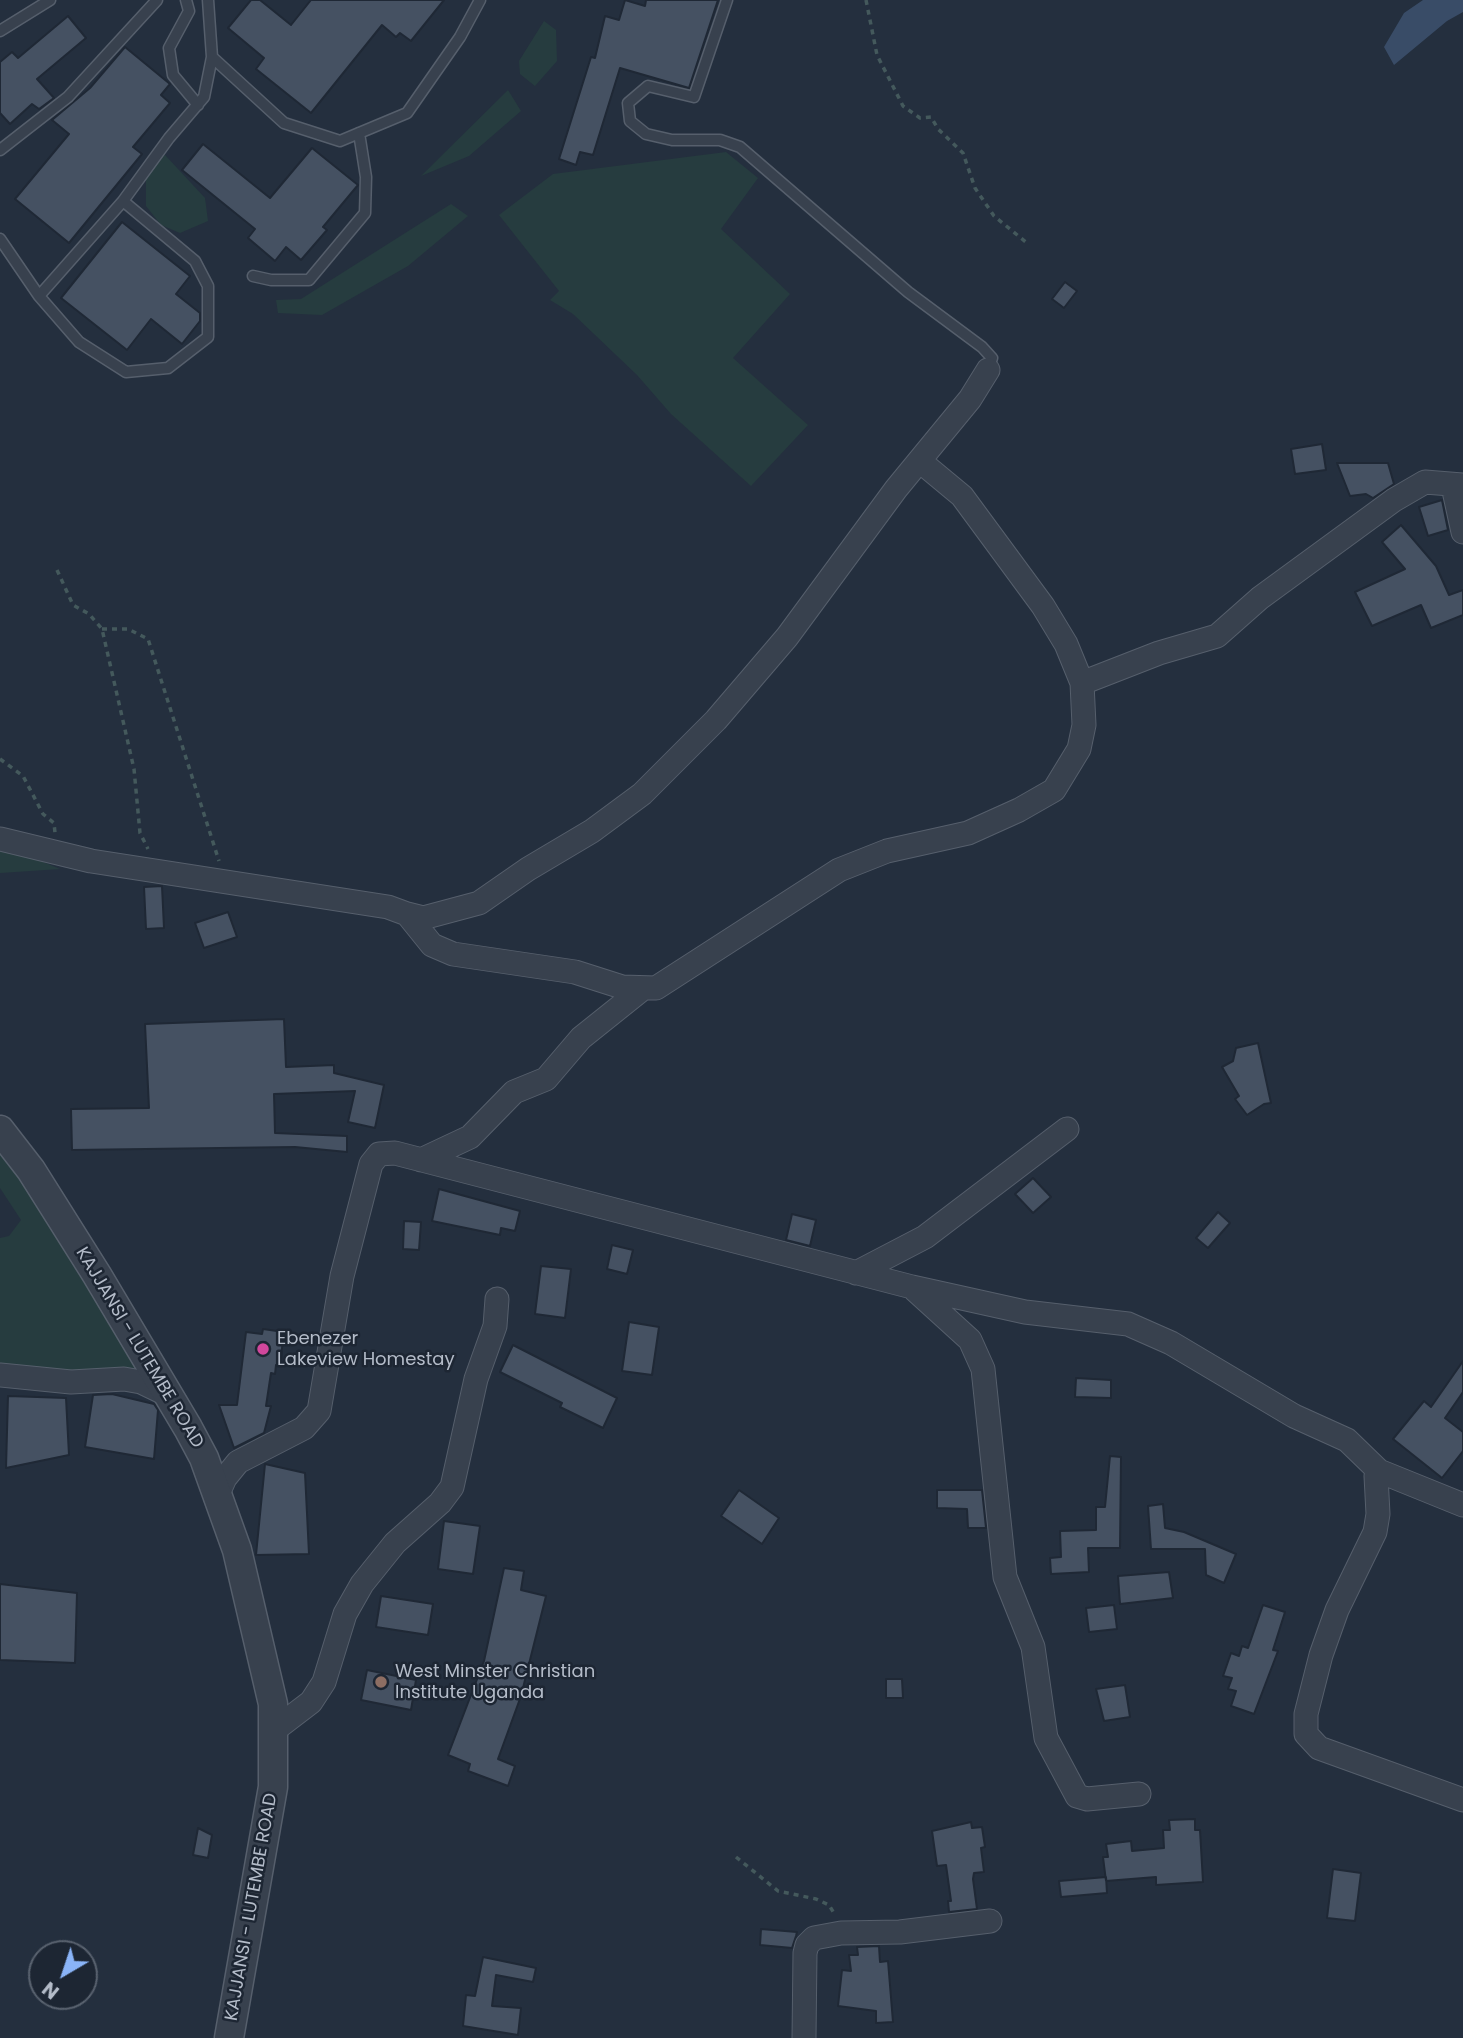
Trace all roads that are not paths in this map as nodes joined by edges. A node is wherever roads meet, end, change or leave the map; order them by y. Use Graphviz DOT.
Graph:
graph roads {
  1 [pos="50,0"];
  2 [pos="157,0"];
  3 [pos="187,0"];
  4 [pos="208,0"];
  5 [pos="480,0"];
  6 [pos="727,0"];
  7 [pos="0,31"];
  8 [pos="212,57"];
  9 [pos="198,105"];
  10 [pos="359,133"];
  11 [pos="0,150"];
  12 [pos="123,201"];
  13 [pos="0,239"];
  14 [pos="253,276"];
  15 [pos="39,296"];
  16 [pos="988,370"];
  17 [pos="922,462"];
  18 [pos="1458,485"];
  19 [pos="1463,532"];
  20 [pos="1082,683"];
  21 [pos="0,839"];
  22 [pos="407,914"];
  23 [pos="641,990"];
  24 [pos="1067,1129"];
  25 [pos="0,1130"];
  26 [pos="422,1160"];
  27 [pos="856,1273"];
  28 [pos="912,1287"];
  29 [pos="497,1299"];
  30 [pos="0,1375"];
  31 [pos="166,1394"];
  32 [pos="1379,1471"];
  33 [pos="217,1496"];
  34 [pos="1463,1505"];
  35 [pos="273,1731"];
  36 [pos="1139,1794"];
  37 [pos="1463,1800"];
  38 [pos="990,1921"];
  39 [pos="229,2038"];
  40 [pos="804,2038"];
  1 -- 7 [label="lane"];
  2 -- 11 [label="lane"];
  3 -- 9 [label="lane"];
  4 -- 8 [label="lane"];
  5 -- 10 [label="lane"];
  6 -- 16 [label="lane"];
  8 -- 9 [label="lane"];
  8 -- 10 [label="lane"];
  9 -- 12 [label="lane"];
  10 -- 14 [label="lane"];
  12 -- 15 [label="lane"];
  12 -- 15 [label="lane"];
  13 -- 15 [label="lane"];
  16 -- 17 [label="street"];
  17 -- 20 [label="street"];
  17 -- 22 [label="street"];
  18 -- 19 [label="street"];
  18 -- 20 [label="street"];
  20 -- 23 [label="street"];
  21 -- 22 [label="street"];
  22 -- 23 [label="street"];
  23 -- 26 [label="street"];
  24 -- 27 [label="street"];
  25 -- 31 [label="street, KAJJANSI - LUTEMBE ROAD"];
  26 -- 27 [label="street"];
  26 -- 33 [label="street"];
  27 -- 28 [label="street"];
  28 -- 32 [label="street"];
  28 -- 36 [label="street"];
  29 -- 35 [label="street"];
  30 -- 31 [label="street"];
  31 -- 33 [label="street, KAJJANSI - LUTEMBE ROAD"];
  32 -- 34 [label="street"];
  32 -- 37 [label="street"];
  33 -- 35 [label="street, KAJJANSI - LUTEMBE ROAD"];
  35 -- 39 [label="street, KAJJANSI - LUTEMBE ROAD"];
  38 -- 40 [label="street"];
}
